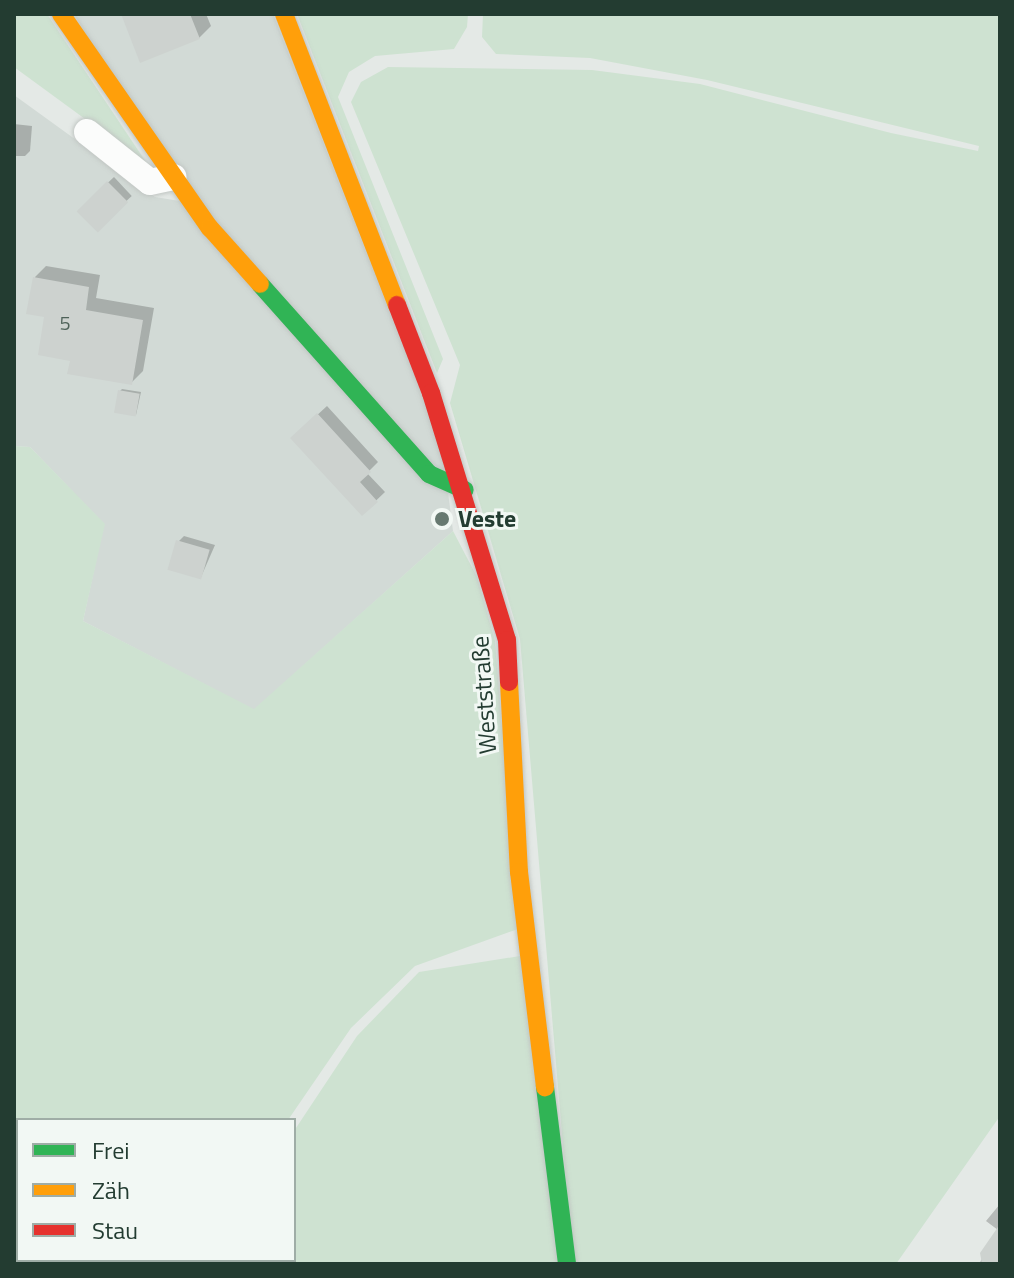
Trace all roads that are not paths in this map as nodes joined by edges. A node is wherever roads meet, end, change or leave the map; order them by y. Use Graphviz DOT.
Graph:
graph roads {
  1 [pos="61,14"];
  2 [pos="284,14"];
  3 [pos="87,132"];
  4 [pos="173,177"];
  5 [pos="465,490"];
  6 [pos="567,1264"];
  1 -- 4 [label="main road"];
  2 -- 5 [label="main road, Weststraße"];
  3 -- 4 [label="street"];
  4 -- 5 [label="main road"];
  5 -- 6 [label="main road, Weststraße"];
}
